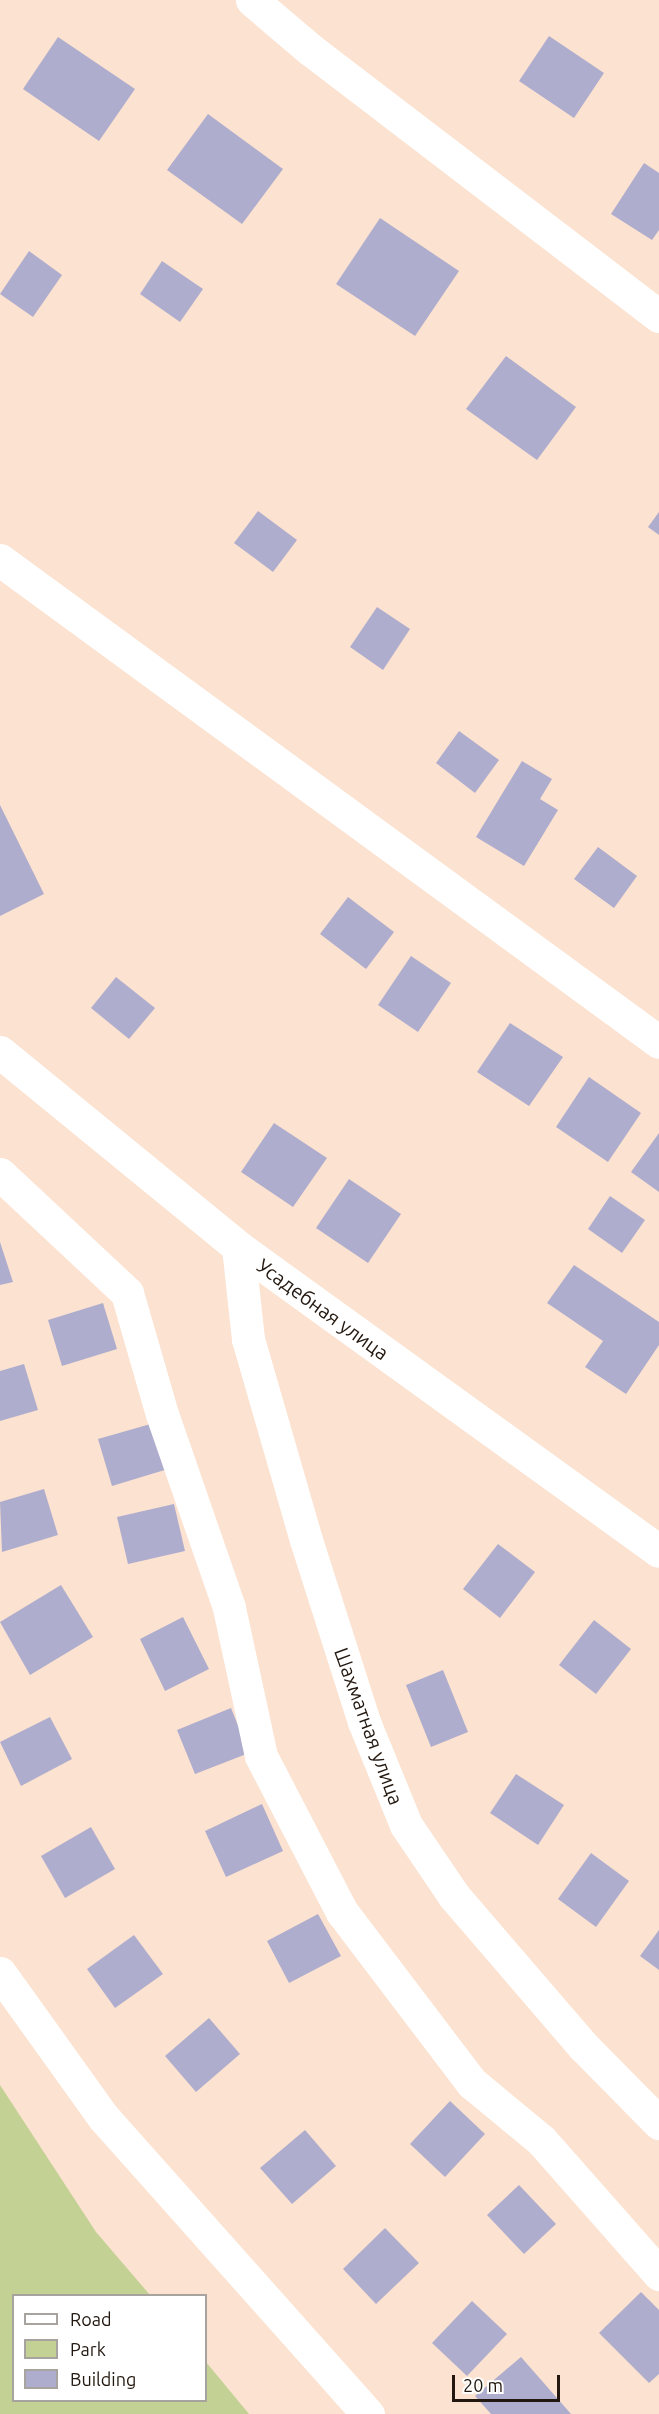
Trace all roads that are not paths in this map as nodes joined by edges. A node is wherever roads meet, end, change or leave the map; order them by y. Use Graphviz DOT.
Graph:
graph roads {
  1 [pos="252,0"];
  2 [pos="659,316"];
  3 [pos="0,560"];
  4 [pos="659,1042"];
  5 [pos="0,1052"];
  6 [pos="0,1174"];
  7 [pos="238,1247"];
  8 [pos="659,1551"];
  9 [pos="0,1973"];
  10 [pos="659,2123"];
  11 [pos="659,2274"];
  12 [pos="368,2414"];
  1 -- 2 [label="street"];
  3 -- 4 [label="street"];
  5 -- 7 [label="street, Усадебная улица"];
  6 -- 11 [label="street"];
  7 -- 8 [label="street, Усадебная улица"];
  7 -- 10 [label="street, Шахматная улица"];
  9 -- 12 [label="street"];
}
